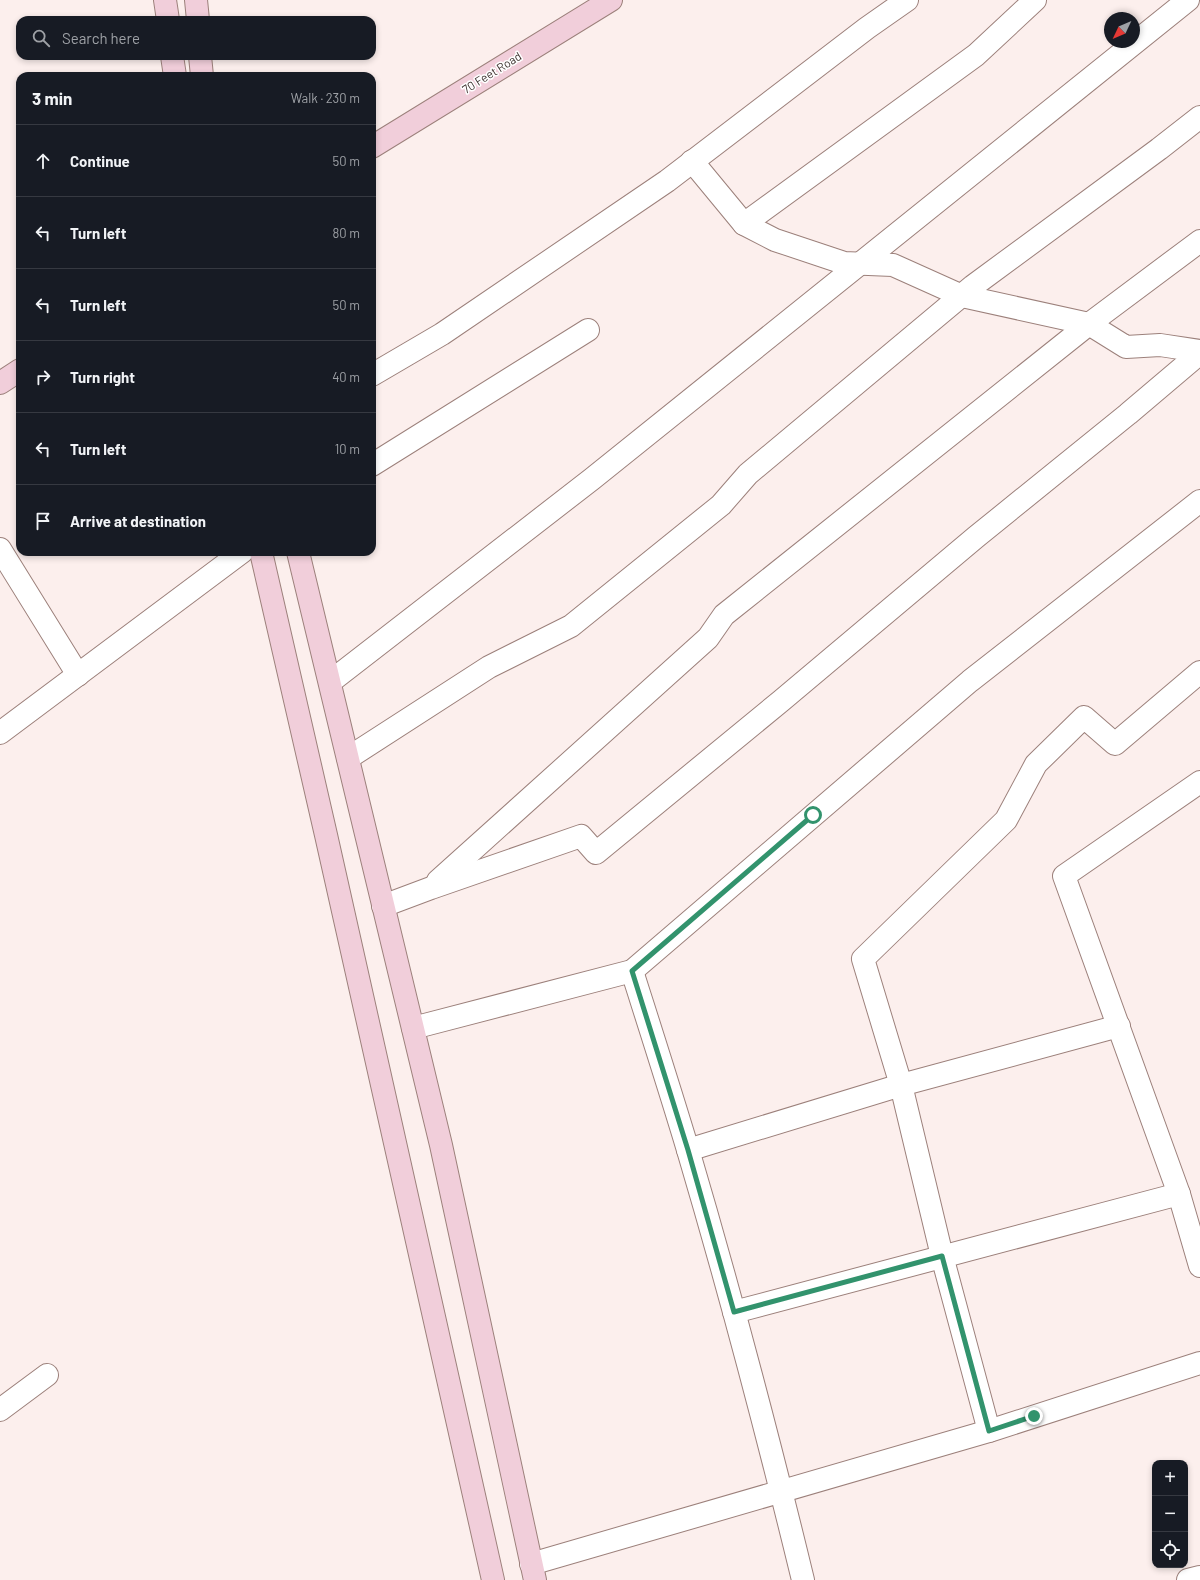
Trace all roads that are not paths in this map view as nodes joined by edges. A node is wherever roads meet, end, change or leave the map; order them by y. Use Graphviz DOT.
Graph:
graph roads {
  1 [pos="165,0"];
  2 [pos="196,0"];
  3 [pos="611,0"];
  4 [pos="907,0"];
  5 [pos="1035,0"];
  6 [pos="1188,0"];
  7 [pos="167,16"];
  8 [pos="198,16"];
  9 [pos="173,60"];
  10 [pos="200,60"];
  11 [pos="174,72"];
  12 [pos="202,72"];
  13 [pos="1200,117"];
  14 [pos="376,145"];
  15 [pos="692,161"];
  16 [pos="744,224"];
  17 [pos="1200,240"];
  18 [pos="860,263"];
  19 [pos="962,296"];
  20 [pos="1088,324"];
  21 [pos="588,330"];
  22 [pos="1200,352"];
  23 [pos="16,373"];
  24 [pos="376,373"];
  25 [pos="0,383"];
  26 [pos="376,462"];
  27 [pos="1200,501"];
  28 [pos="0,549"];
  29 [pos="237,556"];
  30 [pos="262,556"];
  31 [pos="299,556"];
  32 [pos="1200,672"];
  33 [pos="78,675"];
  34 [pos="330,682"];
  35 [pos="0,733"];
  36 [pos="348,758"];
  37 [pos="1200,782"];
  38 [pos="431,888"];
  39 [pos="384,906"];
  40 [pos="632,971"];
  41 [pos="1119,1026"];
  42 [pos="413,1028"];
  43 [pos="901,1085"];
  44 [pos="688,1150"];
  45 [pos="1179,1194"];
  46 [pos="942,1256"];
  47 [pos="1200,1266"];
  48 [pos="734,1312"];
  49 [pos="1200,1363"];
  50 [pos="47,1375"];
  51 [pos="0,1410"];
  52 [pos="989,1431"];
  53 [pos="781,1490"];
  54 [pos="533,1572"];
  55 [pos="1200,1577"];
  56 [pos="492,1580"];
  57 [pos="803,1580"];
  58 [pos="1188,1580"];
  1 -- 7 [label="main road"];
  2 -- 8 [label="main road"];
  3 -- 14 [label="main road, 70 Feet Road"];
  4 -- 15 [label="street"];
  5 -- 16 [label="street"];
  6 -- 18 [label="street"];
  9 -- 11 [label="main road"];
  10 -- 12 [label="main road"];
  13 -- 19 [label="street"];
  15 -- 16 [label="street"];
  15 -- 24 [label="street"];
  16 -- 18 [label="street"];
  17 -- 20 [label="street"];
  18 -- 19 [label="street"];
  18 -- 34 [label="street"];
  19 -- 20 [label="street"];
  19 -- 36 [label="street"];
  20 -- 22 [label="street"];
  20 -- 38 [label="street"];
  21 -- 26 [label="street"];
  22 -- 38 [label="street"];
  23 -- 25 [label="main road"];
  27 -- 40 [label="street"];
  28 -- 33 [label="street"];
  29 -- 33 [label="street"];
  30 -- 56 [label="main road"];
  31 -- 34 [label="main road"];
  32 -- 43 [label="street"];
  33 -- 35 [label="street"];
  34 -- 36 [label="main road"];
  36 -- 39 [label="main road"];
  37 -- 41 [label="street"];
  38 -- 39 [label="street"];
  39 -- 42 [label="main road"];
  40 -- 42 [label="street"];
  40 -- 44 [label="street"];
  41 -- 43 [label="street"];
  41 -- 45 [label="street"];
  42 -- 54 [label="main road"];
  43 -- 44 [label="street"];
  43 -- 46 [label="street"];
  44 -- 48 [label="street"];
  45 -- 46 [label="street"];
  45 -- 47 [label="street"];
  46 -- 48 [label="street"];
  46 -- 52 [label="street"];
  48 -- 53 [label="street"];
  49 -- 52 [label="street"];
  50 -- 51 [label="street"];
  52 -- 53 [label="street"];
  53 -- 54 [label="street"];
  53 -- 57 [label="street"];
  55 -- 58 [label="street"];
}
